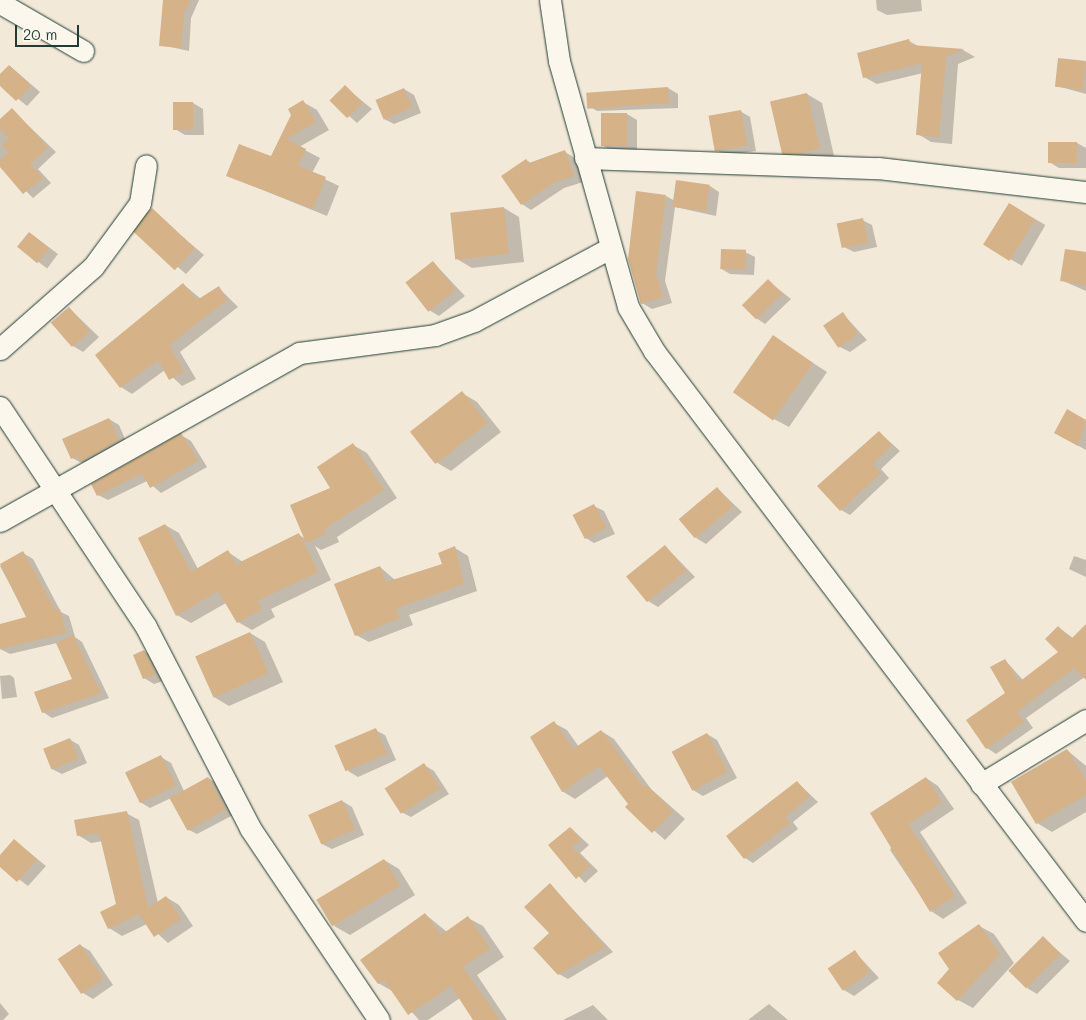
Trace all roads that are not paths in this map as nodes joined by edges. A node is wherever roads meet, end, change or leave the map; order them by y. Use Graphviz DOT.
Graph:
graph roads {
  1 [pos="0,3"];
  2 [pos="547,3"];
  3 [pos="83,51"];
  4 [pos="585,158"];
  5 [pos="146,165"];
  6 [pos="1086,192"];
  7 [pos="610,248"];
  8 [pos="0,349"];
  9 [pos="0,407"];
  10 [pos="57,488"];
  11 [pos="0,521"];
  12 [pos="1086,720"];
  13 [pos="981,784"];
  14 [pos="1086,921"];
  15 [pos="379,1020"];
  1 -- 3 [label="street"];
  2 -- 4 [label="street"];
  4 -- 6 [label="street"];
  4 -- 7 [label="street"];
  5 -- 8 [label="street"];
  7 -- 10 [label="street"];
  7 -- 13 [label="street"];
  9 -- 10 [label="street"];
  10 -- 11 [label="street"];
  10 -- 15 [label="street"];
  12 -- 13 [label="street"];
  13 -- 14 [label="street"];
}
